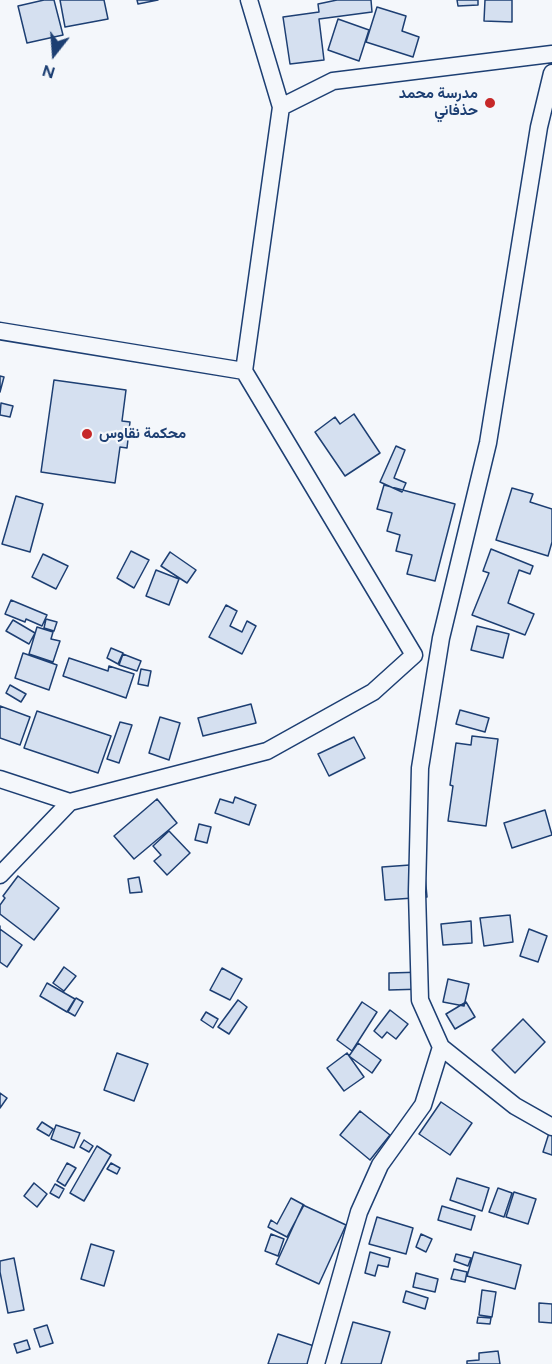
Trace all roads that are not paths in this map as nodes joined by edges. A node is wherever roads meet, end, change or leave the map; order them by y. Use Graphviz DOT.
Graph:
graph roads {
  1 [pos="249,0"];
  2 [pos="552,54"];
  3 [pos="552,74"];
  4 [pos="281,107"];
  5 [pos="0,331"];
  6 [pos="244,371"];
  7 [pos="441,638"];
  8 [pos="414,655"];
  9 [pos="0,779"];
  10 [pos="70,802"];
  11 [pos="0,875"];
  12 [pos="441,1047"];
  13 [pos="552,1127"];
  14 [pos="316,1364"];
  1 -- 4 [label="street"];
  2 -- 4 [label="street"];
  3 -- 7 [label="street"];
  4 -- 6 [label="street"];
  5 -- 6 [label="street"];
  6 -- 8 [label="street"];
  7 -- 8 [label="street"];
  7 -- 12 [label="street"];
  8 -- 10 [label="street"];
  9 -- 10 [label="street"];
  10 -- 11 [label="street"];
  12 -- 13 [label="street"];
  12 -- 14 [label="street"];
}
